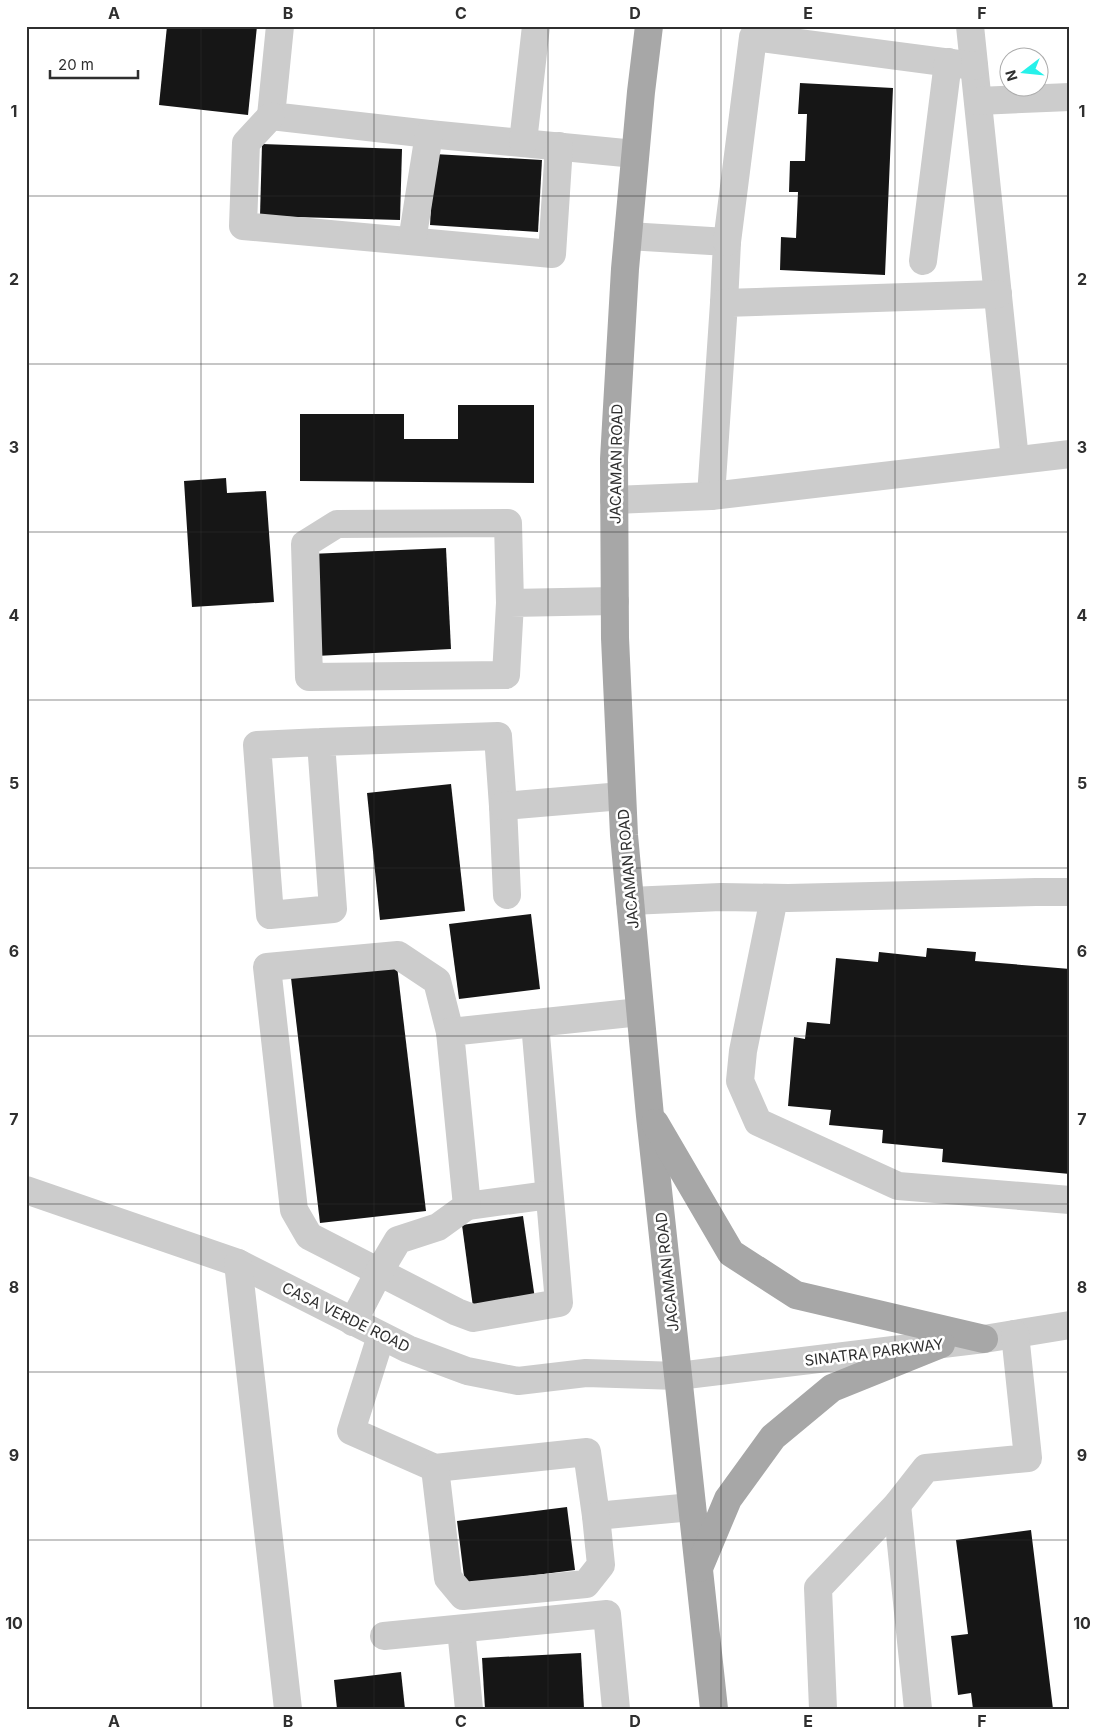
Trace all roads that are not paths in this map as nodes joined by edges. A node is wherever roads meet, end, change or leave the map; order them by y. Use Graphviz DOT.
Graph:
graph roads {
  1 [pos="280,26"];
  2 [pos="536,26"];
  3 [pos="649,26"];
  4 [pos="970,26"];
  5 [pos="948,62"];
  6 [pos="974,66"];
  7 [pos="1070,97"];
  8 [pos="978,101"];
  9 [pos="271,116"];
  10 [pos="429,134"];
  11 [pos="523,142"];
  12 [pos="559,146"];
  13 [pos="635,154"];
  14 [pos="628,236"];
  15 [pos="412,241"];
  16 [pos="727,242"];
  17 [pos="923,261"];
  18 [pos="998,294"];
  19 [pos="724,302"];
  20 [pos="1070,454"];
  21 [pos="1015,460"];
  22 [pos="711,496"];
  23 [pos="614,500"];
  24 [pos="615,601"];
  25 [pos="510,603"];
  26 [pos="320,742"];
  27 [pos="622,796"];
  28 [pos="503,806"];
  29 [pos="1070,892"];
  30 [pos="507,895"];
  31 [pos="774,898"];
  32 [pos="630,900"];
  33 [pos="640,1012"];
  34 [pos="535,1023"];
  35 [pos="450,1032"];
  36 [pos="650,1116"];
  37 [pos="26,1190"];
  38 [pos="550,1195"];
  39 [pos="1070,1200"];
  40 [pos="467,1206"];
  41 [pos="238,1263"];
  42 [pos="379,1272"];
  43 [pos="354,1322"];
  44 [pos="1070,1325"];
  45 [pos="1015,1334"];
  46 [pos="381,1336"];
  47 [pos="984,1339"];
  48 [pos="941,1344"];
  49 [pos="678,1376"];
  50 [pos="435,1468"];
  51 [pos="897,1505"];
  52 [pos="692,1507"];
  53 [pos="596,1516"];
  54 [pos="698,1569"];
  55 [pos="462,1629"];
  56 [pos="384,1636"];
  57 [pos="288,1709"];
  58 [pos="470,1709"];
  59 [pos="616,1709"];
  60 [pos="714,1709"];
  61 [pos="823,1709"];
  62 [pos="918,1709"];
  1 -- 9 [label="street"];
  2 -- 11 [label="street"];
  3 -- 13 [label="main road, JACAMAN ROAD"];
  4 -- 6 [label="street"];
  5 -- 6 [label="street"];
  5 -- 16 [label="street"];
  5 -- 17 [label="street"];
  6 -- 8 [label="street"];
  7 -- 8 [label="street"];
  8 -- 18 [label="street"];
  9 -- 10 [label="street"];
  9 -- 15 [label="street"];
  10 -- 11 [label="street"];
  10 -- 15 [label="street"];
  11 -- 12 [label="street"];
  12 -- 13 [label="street"];
  12 -- 15 [label="street"];
  13 -- 14 [label="main road, JACAMAN ROAD"];
  14 -- 16 [label="street"];
  14 -- 23 [label="main road, JACAMAN ROAD"];
  16 -- 19 [label="street"];
  18 -- 19 [label="street"];
  18 -- 21 [label="street"];
  19 -- 22 [label="street"];
  20 -- 21 [label="street"];
  21 -- 22 [label="street"];
  22 -- 23 [label="street"];
  23 -- 24 [label="main road, JACAMAN ROAD"];
  24 -- 25 [label="street"];
  24 -- 27 [label="main road, JACAMAN ROAD"];
  25 -- 25 [label="street"];
  26 -- 26 [label="street"];
  26 -- 28 [label="street"];
  27 -- 28 [label="street"];
  27 -- 32 [label="main road, JACAMAN ROAD"];
  28 -- 30 [label="street"];
  29 -- 31 [label="street"];
  31 -- 32 [label="street"];
  31 -- 39 [label="street"];
  32 -- 33 [label="main road, JACAMAN ROAD"];
  33 -- 34 [label="street"];
  33 -- 36 [label="main road, JACAMAN ROAD"];
  34 -- 35 [label="street"];
  34 -- 38 [label="street"];
  35 -- 40 [label="street"];
  35 -- 42 [label="street"];
  36 -- 47 [label="main road"];
  36 -- 49 [label="main road, JACAMAN ROAD"];
  37 -- 41 [label="street, CASA VERDE ROAD"];
  38 -- 40 [label="street"];
  38 -- 42 [label="street"];
  40 -- 42 [label="street"];
  41 -- 43 [label="street, CASA VERDE ROAD"];
  41 -- 57 [label="street"];
  42 -- 43 [label="street"];
  43 -- 46 [label="street, CASA VERDE ROAD"];
  44 -- 45 [label="street, SINATRA PARKWAY"];
  45 -- 47 [label="street, SINATRA PARKWAY"];
  45 -- 51 [label="street"];
  46 -- 49 [label="street, CASA VERDE ROAD"];
  46 -- 50 [label="street"];
  47 -- 48 [label="street, SINATRA PARKWAY"];
  48 -- 49 [label="street, SINATRA PARKWAY"];
  48 -- 54 [label="main road"];
  49 -- 52 [label="main road, JACAMAN ROAD"];
  50 -- 53 [label="street"];
  50 -- 53 [label="street"];
  51 -- 61 [label="street"];
  51 -- 62 [label="street"];
  52 -- 53 [label="street"];
  52 -- 54 [label="main road, JACAMAN ROAD"];
  54 -- 60 [label="main road, JACAMAN ROAD"];
  55 -- 56 [label="street"];
  55 -- 58 [label="street"];
  55 -- 59 [label="street"];
}
